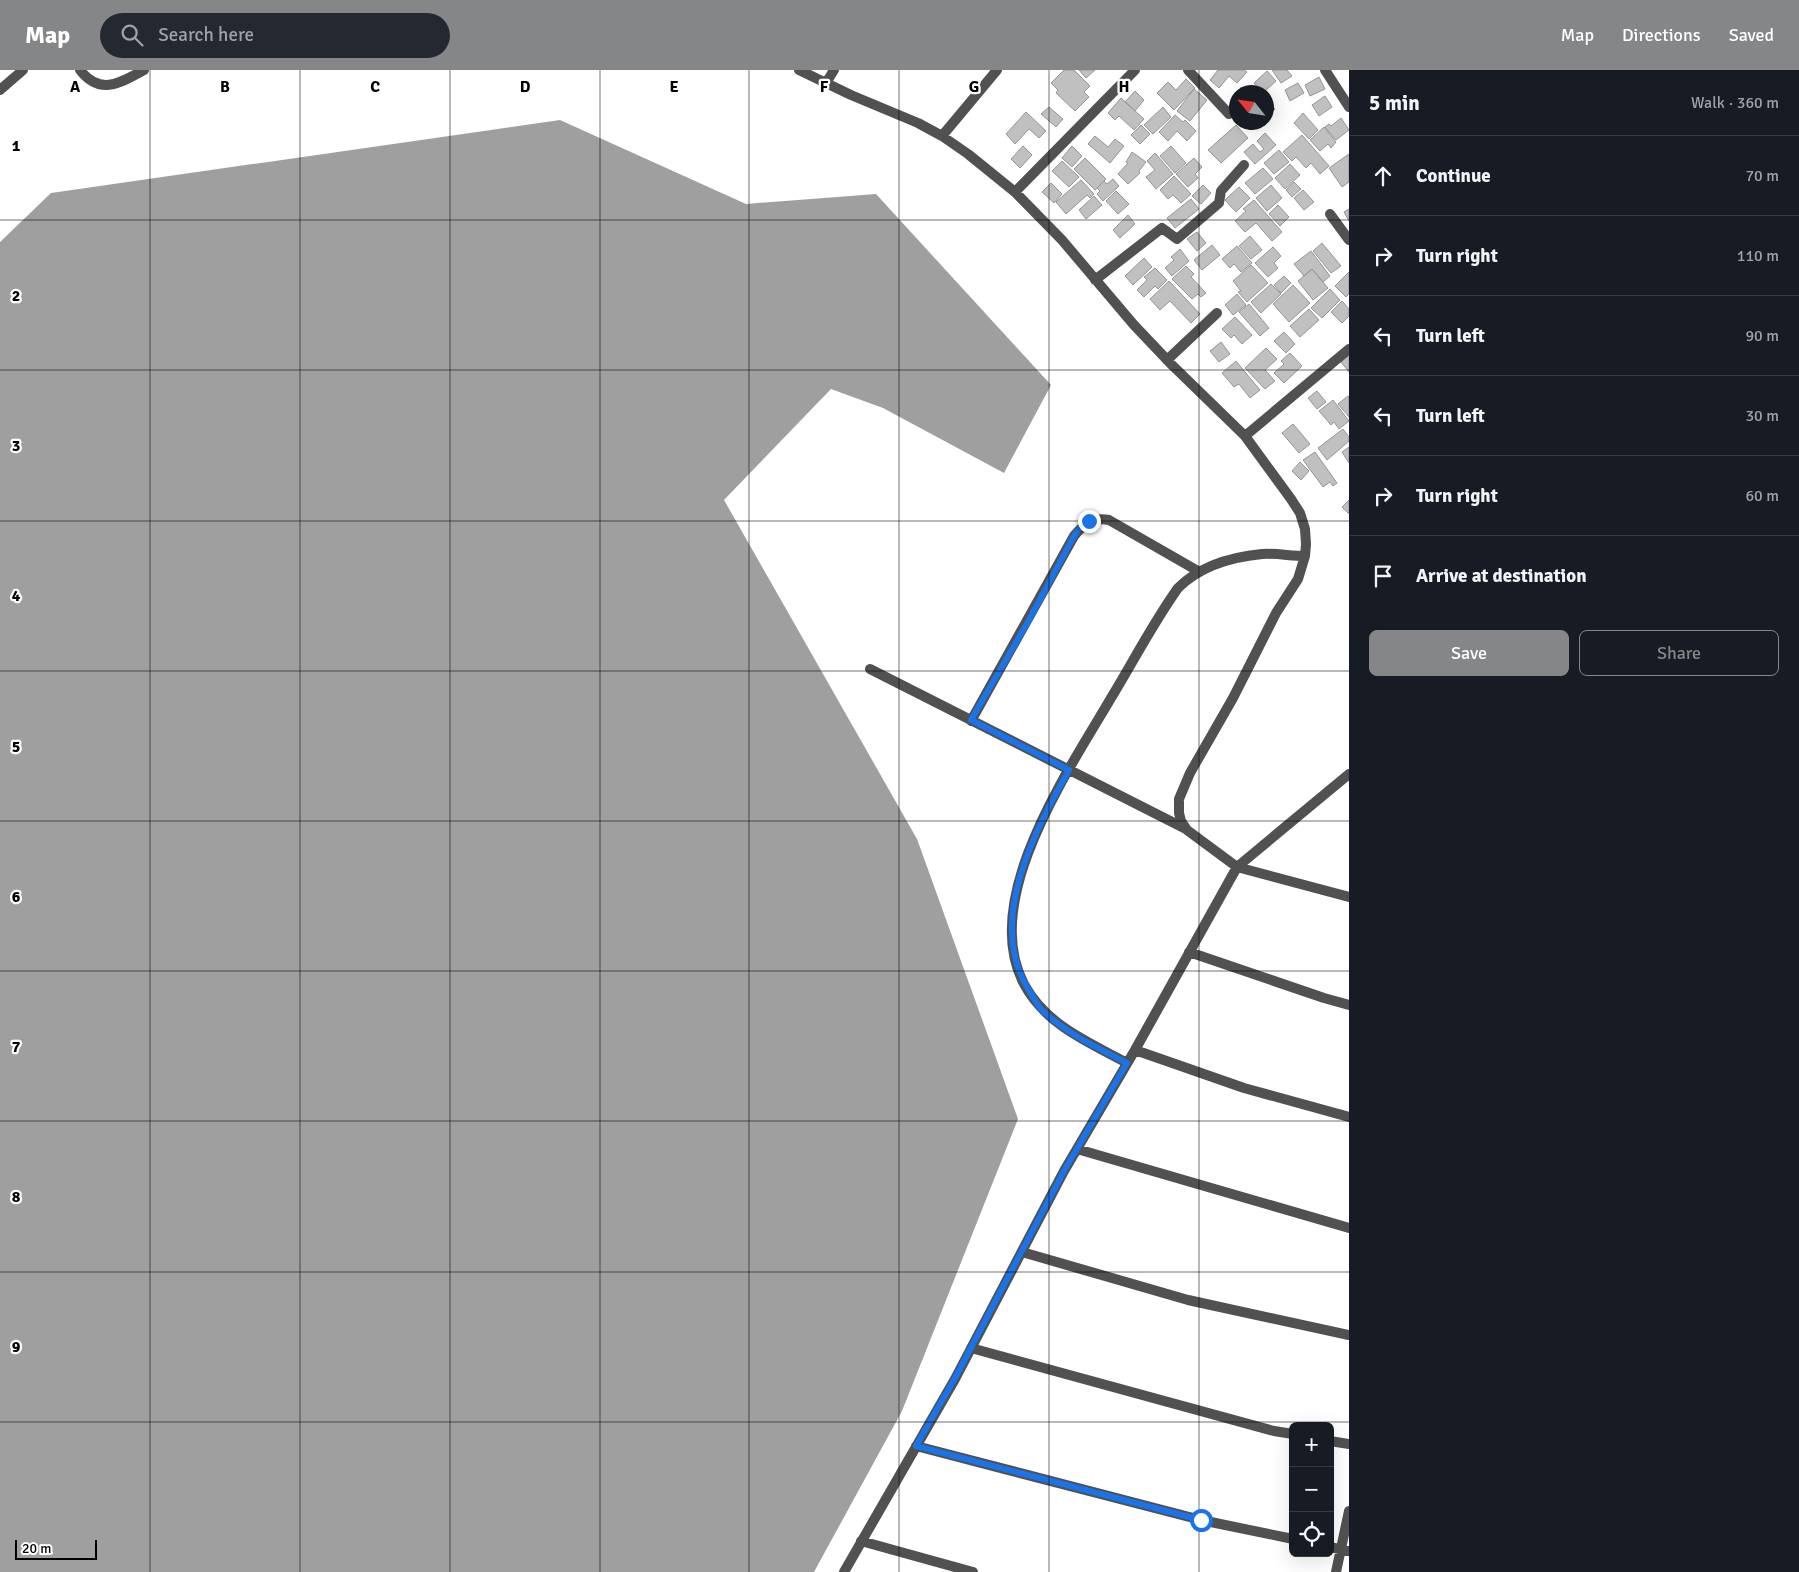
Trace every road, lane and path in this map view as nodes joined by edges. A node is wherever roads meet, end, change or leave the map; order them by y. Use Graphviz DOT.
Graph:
graph roads {
  1 [pos="23,70"];
  2 [pos="80,70"];
  3 [pos="144,70"];
  4 [pos="799,70"];
  5 [pos="834,70"];
  6 [pos="997,70"];
  7 [pos="1135,70"];
  8 [pos="1188,70"];
  9 [pos="1324,70"];
  10 [pos="826,83"];
  11 [pos="0,90"];
  12 [pos="1349,107"];
  13 [pos="1229,114"];
  14 [pos="942,136"];
  15 [pos="1244,165"];
  16 [pos="1015,192"];
  17 [pos="1330,214"];
  18 [pos="1349,240"];
  19 [pos="1096,280"];
  20 [pos="1217,313"];
  21 [pos="1349,349"];
  22 [pos="1167,360"];
  23 [pos="1245,436"];
  24 [pos="1305,556"];
  25 [pos="1198,571"];
  26 [pos="870,669"];
  27 [pos="971,720"];
  28 [pos="1069,770"];
  29 [pos="1348,775"];
  30 [pos="1187,830"];
  31 [pos="1237,867"];
  32 [pos="1349,897"];
  33 [pos="1189,952"];
  34 [pos="1349,1005"];
  35 [pos="1135,1050"];
  36 [pos="1127,1063"];
  37 [pos="1349,1117"];
  38 [pos="1076,1149"];
  39 [pos="1349,1228"];
  40 [pos="1022,1252"];
  41 [pos="1349,1335"];
  42 [pos="972,1348"];
  43 [pos="1289,1433"];
  44 [pos="1334,1442"];
  45 [pos="1349,1444"];
  46 [pos="916,1446"];
  47 [pos="1349,1511"];
  48 [pos="1289,1538"];
  49 [pos="861,1541"];
  50 [pos="1340,1549"];
  51 [pos="844,1572"];
  52 [pos="973,1572"];
  53 [pos="1336,1572"];
  1 -- 11 [label="street"];
  2 -- 3 [label="street"];
  4 -- 10 [label="street"];
  5 -- 10 [label="street"];
  6 -- 14 [label="street"];
  7 -- 16 [label="street"];
  8 -- 13 [label="street"];
  9 -- 12 [label="street"];
  10 -- 14 [label="street"];
  14 -- 16 [label="street"];
  15 -- 19 [label="street"];
  16 -- 19 [label="street"];
  17 -- 18 [label="street"];
  19 -- 22 [label="street"];
  20 -- 22 [label="street"];
  21 -- 23 [label="street"];
  22 -- 23 [label="street"];
  23 -- 24 [label="street"];
  24 -- 25 [label="street"];
  24 -- 30 [label="street"];
  25 -- 27 [label="street"];
  25 -- 28 [label="street"];
  26 -- 27 [label="street"];
  27 -- 28 [label="street"];
  28 -- 30 [label="street"];
  28 -- 36 [label="street"];
  29 -- 31 [label="street"];
  30 -- 31 [label="street"];
  31 -- 32 [label="street"];
  31 -- 33 [label="street"];
  33 -- 34 [label="street"];
  33 -- 35 [label="street"];
  35 -- 36 [label="street"];
  35 -- 37 [label="street"];
  36 -- 38 [label="street"];
  38 -- 39 [label="street"];
  38 -- 40 [label="street"];
  40 -- 41 [label="street"];
  40 -- 42 [label="street"];
  42 -- 43 [label="street"];
  42 -- 46 [label="street"];
  44 -- 45 [label="street"];
  46 -- 48 [label="street"];
  46 -- 49 [label="street"];
  47 -- 50 [label="street"];
  49 -- 51 [label="street"];
  49 -- 52 [label="street"];
  50 -- 53 [label="street"];
}
